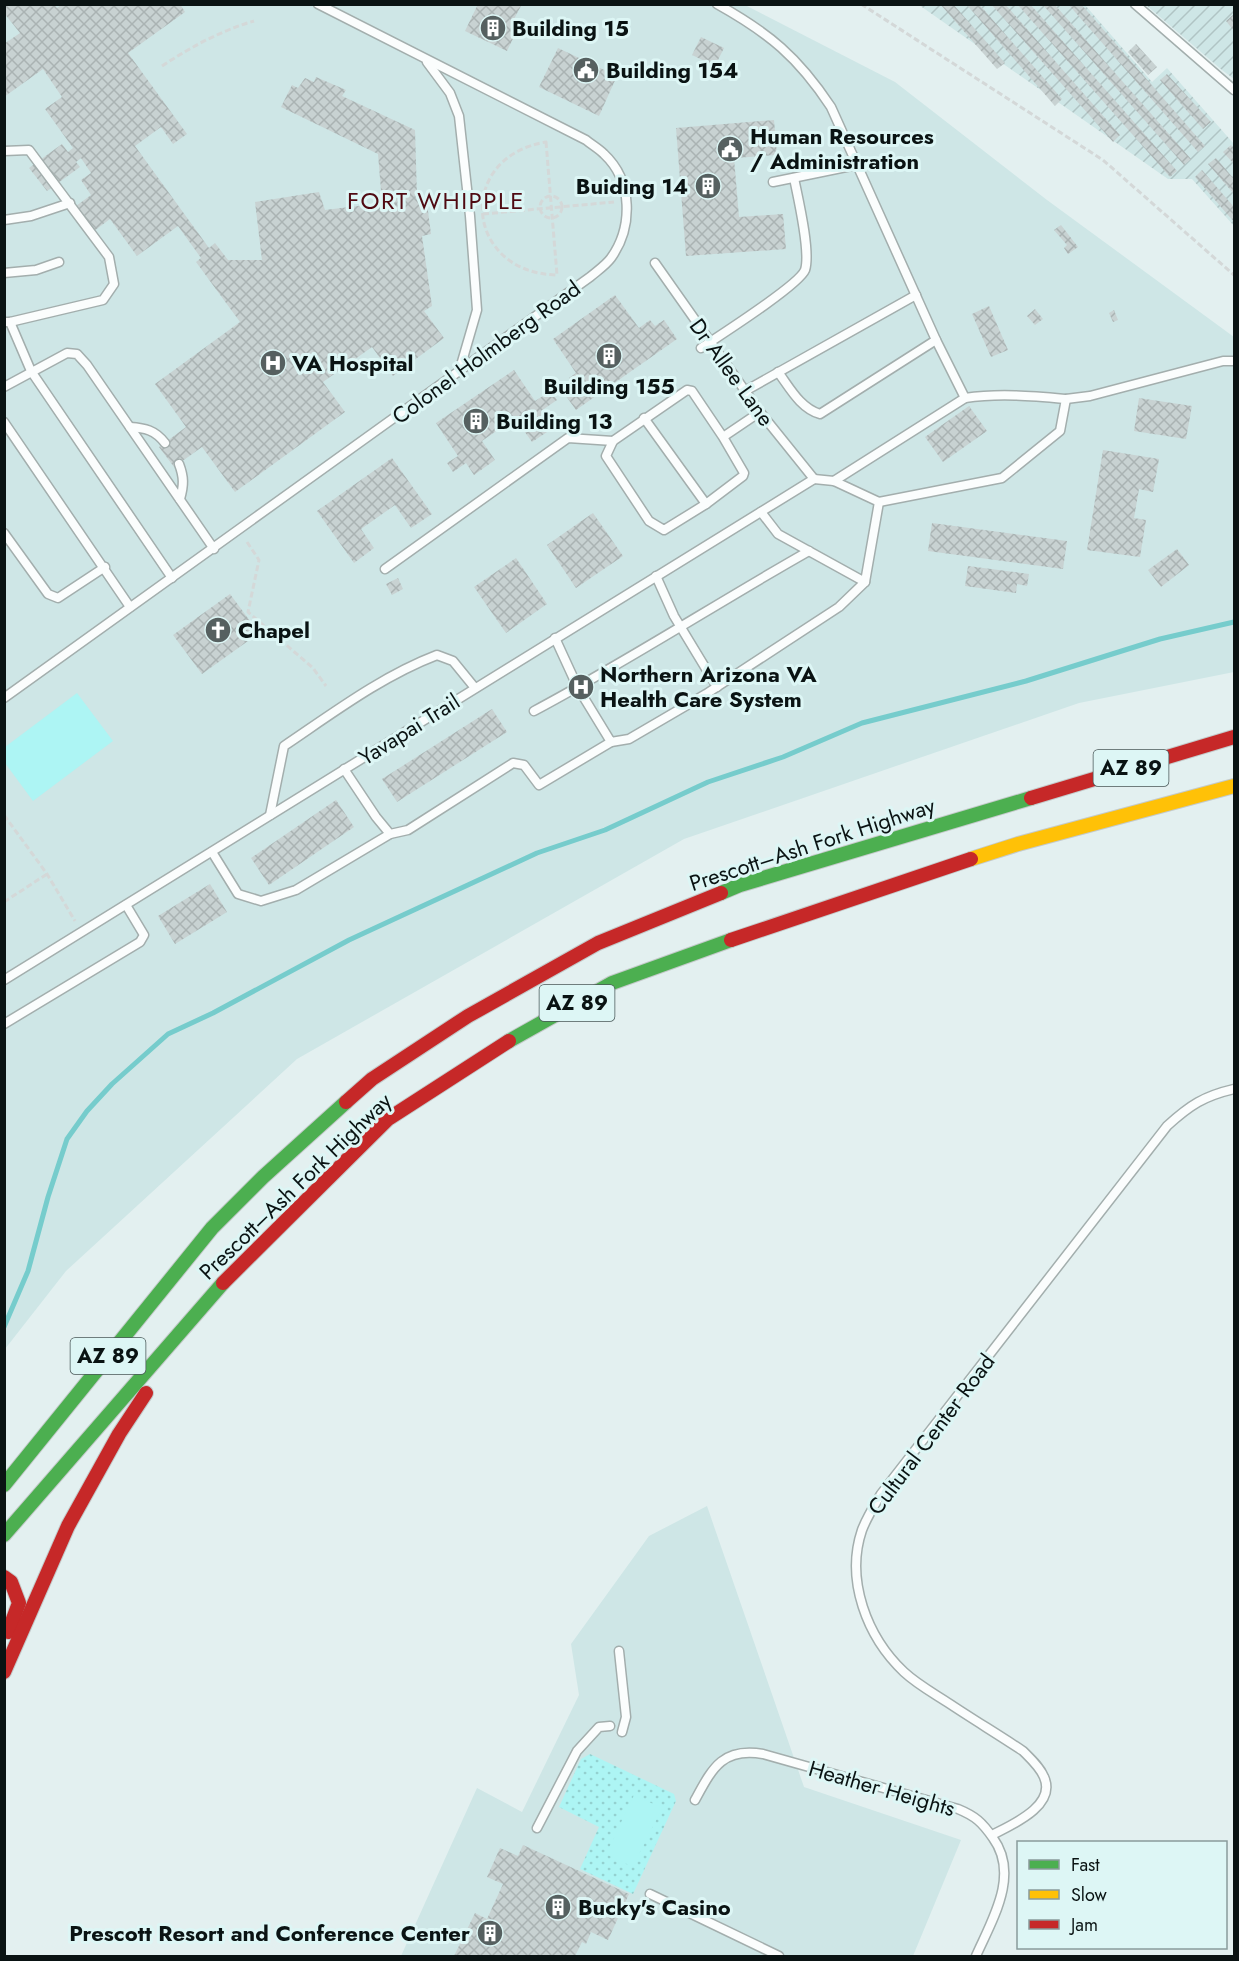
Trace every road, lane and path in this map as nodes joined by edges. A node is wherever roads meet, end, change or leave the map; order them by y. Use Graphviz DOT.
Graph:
graph roads {
  1 [pos="318,4"];
  2 [pos="717,4"];
  3 [pos="861,4"];
  4 [pos="1135,4"];
  5 [pos="254,21"];
  6 [pos="424,59"];
  7 [pos="162,66"];
  8 [pos="1234,90"];
  9 [pos="4,151"];
  10 [pos="856,165"];
  11 [pos="795,178"];
  12 [pos="773,182"];
  13 [pos="551,196"];
  14 [pos="616,202"];
  15 [pos="70,203"];
  16 [pos="562,207"];
  17 [pos="540,208"];
  18 [pos="552,208"];
  19 [pos="482,214"];
  20 [pos="553,218"];
  21 [pos="4,220"];
  22 [pos="59,262"];
  23 [pos="655,263"];
  24 [pos="4,273"];
  25 [pos="1234,275"];
  26 [pos="916,295"];
  27 [pos="7,322"];
  28 [pos="936,340"];
  29 [pos="709,343"];
  30 [pos="701,348"];
  31 [pos="1234,361"];
  32 [pos="31,371"];
  33 [pos="459,372"];
  34 [pos="778,372"];
  35 [pos="4,387"];
  36 [pos="745,391"];
  37 [pos="965,398"];
  38 [pos="1066,399"];
  39 [pos="760,412"];
  40 [pos="644,418"];
  41 [pos="4,422"];
  42 [pos="130,427"];
  43 [pos="723,437"];
  44 [pos="613,441"];
  45 [pos="165,443"];
  46 [pos="179,464"];
  47 [pos="814,478"];
  48 [pos="834,481"];
  49 [pos="180,499"];
  50 [pos="879,502"];
  51 [pos="706,504"];
  52 [pos="761,512"];
  53 [pos="4,532"];
  54 [pos="247,542"];
  55 [pos="214,549"];
  56 [pos="810,551"];
  57 [pos="105,567"];
  58 [pos="385,569"];
  59 [pos="656,576"];
  60 [pos="172,578"];
  61 [pos="865,582"];
  62 [pos="130,607"];
  63 [pos="681,628"];
  64 [pos="555,638"];
  65 [pos="326,686"];
  66 [pos="717,687"];
  67 [pos="475,688"];
  68 [pos="578,688"];
  69 [pos="4,698"];
  70 [pos="534,711"];
  71 [pos="1234,736"];
  72 [pos="611,742"];
  73 [pos="344,769"];
  74 [pos="1234,786"];
  75 [pos="4,815"];
  76 [pos="270,815"];
  77 [pos="390,834"];
  78 [pos="212,852"];
  79 [pos="47,874"];
  80 [pos="4,902"];
  81 [pos="126,905"];
  82 [pos="76,922"];
  83 [pos="4,980"];
  84 [pos="4,1024"];
  85 [pos="1234,1089"];
  86 [pos="214,1293"];
  87 [pos="4,1485"];
  88 [pos="4,1535"];
  89 [pos="4,1577"];
  90 [pos="4,1641"];
  91 [pos="619,1651"];
  92 [pos="4,1672"];
  93 [pos="610,1726"];
  94 [pos="622,1732"];
  95 [pos="695,1800"];
  96 [pos="537,1828"];
  97 [pos="992,1835"];
  98 [pos="650,1894"];
  99 [pos="779,1956"];
  100 [pos="976,1956"];
  1 -- 6 [label="lane, Colonel Holmberg Road"];
  2 -- 10 [label="lane"];
  3 -- 25 [label="path"];
  4 -- 8 [label="lane"];
  5 -- 7 [label="path"];
  6 -- 33 [label="lane"];
  6 -- 33 [label="lane, Colonel Holmberg Road"];
  9 -- 15 [label="lane"];
  10 -- 11 [label="lane"];
  10 -- 26 [label="lane"];
  11 -- 12 [label="lane"];
  11 -- 29 [label="lane"];
  13 -- 16 [label="path"];
  13 -- 17 [label="path"];
  13 -- 18 [label="path"];
  13 -- 19 [label="path"];
  14 -- 16 [label="path"];
  15 -- 21 [label="lane"];
  15 -- 27 [label="lane"];
  16 -- 18 [label="path"];
  16 -- 20 [label="path"];
  17 -- 18 [label="path"];
  17 -- 19 [label="path"];
  17 -- 20 [label="path"];
  18 -- 20 [label="path"];
  19 -- 20 [label="path"];
  22 -- 24 [label="lane"];
  23 -- 29 [label="lane, Dr Allee Lane"];
  26 -- 28 [label="lane"];
  26 -- 34 [label="lane"];
  27 -- 32 [label="lane"];
  28 -- 34 [label="lane"];
  28 -- 37 [label="lane"];
  29 -- 30 [label="lane"];
  29 -- 36 [label="lane, Dr Allee Lane"];
  31 -- 38 [label="lane"];
  32 -- 35 [label="lane"];
  32 -- 42 [label="lane"];
  32 -- 60 [label="lane"];
  33 -- 55 [label="lane, Colonel Holmberg Road"];
  34 -- 36 [label="lane"];
  36 -- 39 [label="lane, Dr Allee Lane"];
  37 -- 38 [label="lane"];
  37 -- 48 [label="lane"];
  38 -- 50 [label="lane"];
  39 -- 43 [label="lane"];
  39 -- 47 [label="lane, Dr Allee Lane"];
  40 -- 43 [label="lane"];
  40 -- 44 [label="lane"];
  40 -- 51 [label="lane"];
  41 -- 57 [label="lane"];
  42 -- 45 [label="lane"];
  42 -- 49 [label="lane"];
  43 -- 51 [label="lane"];
  44 -- 51 [label="lane"];
  44 -- 58 [label="lane"];
  46 -- 49 [label="lane"];
  47 -- 48 [label="lane"];
  47 -- 52 [label="lane, Yavapai Trail"];
  48 -- 50 [label="lane"];
  49 -- 55 [label="lane"];
  50 -- 61 [label="lane"];
  52 -- 56 [label="lane"];
  52 -- 59 [label="lane, Yavapai Trail"];
  53 -- 57 [label="lane"];
  54 -- 65 [label="path"];
  55 -- 60 [label="lane, Colonel Holmberg Road"];
  56 -- 61 [label="lane"];
  56 -- 63 [label="lane"];
  57 -- 62 [label="lane"];
  59 -- 63 [label="lane"];
  59 -- 64 [label="lane, Yavapai Trail"];
  60 -- 62 [label="lane, Colonel Holmberg Road"];
  61 -- 66 [label="lane"];
  62 -- 69 [label="lane, Colonel Holmberg Road"];
  63 -- 66 [label="lane"];
  63 -- 68 [label="lane"];
  64 -- 67 [label="lane, Yavapai Trail"];
  64 -- 68 [label="lane"];
  66 -- 72 [label="lane"];
  67 -- 73 [label="lane, Yavapai Trail"];
  67 -- 76 [label="lane"];
  68 -- 70 [label="lane"];
  68 -- 72 [label="lane"];
  71 -- 87 [label="main road, Prescott–Ash Fork Highway / AZ 89"];
  72 -- 77 [label="lane"];
  73 -- 76 [label="lane, Yavapai Trail"];
  73 -- 77 [label="lane"];
  74 -- 86 [label="main road, Prescott–Ash Fork Highway / AZ 89"];
  75 -- 79 [label="path"];
  76 -- 78 [label="lane, Yavapai Trail"];
  77 -- 78 [label="lane"];
  78 -- 81 [label="lane, Yavapai Trail"];
  79 -- 80 [label="path"];
  79 -- 82 [label="path"];
  81 -- 83 [label="lane, Yavapai Trail"];
  81 -- 84 [label="lane"];
  85 -- 97 [label="lane, Cultural Center Road"];
  86 -- 88 [label="main road, Prescott–Ash Fork Highway / AZ 89"];
  86 -- 92 [label="main road"];
  89 -- 90 [label="main road"];
  91 -- 94 [label="lane"];
  93 -- 96 [label="lane"];
  95 -- 97 [label="lane, Heather Heights"];
  97 -- 100 [label="lane, Heather Heights"];
  98 -- 99 [label="lane"];
}
